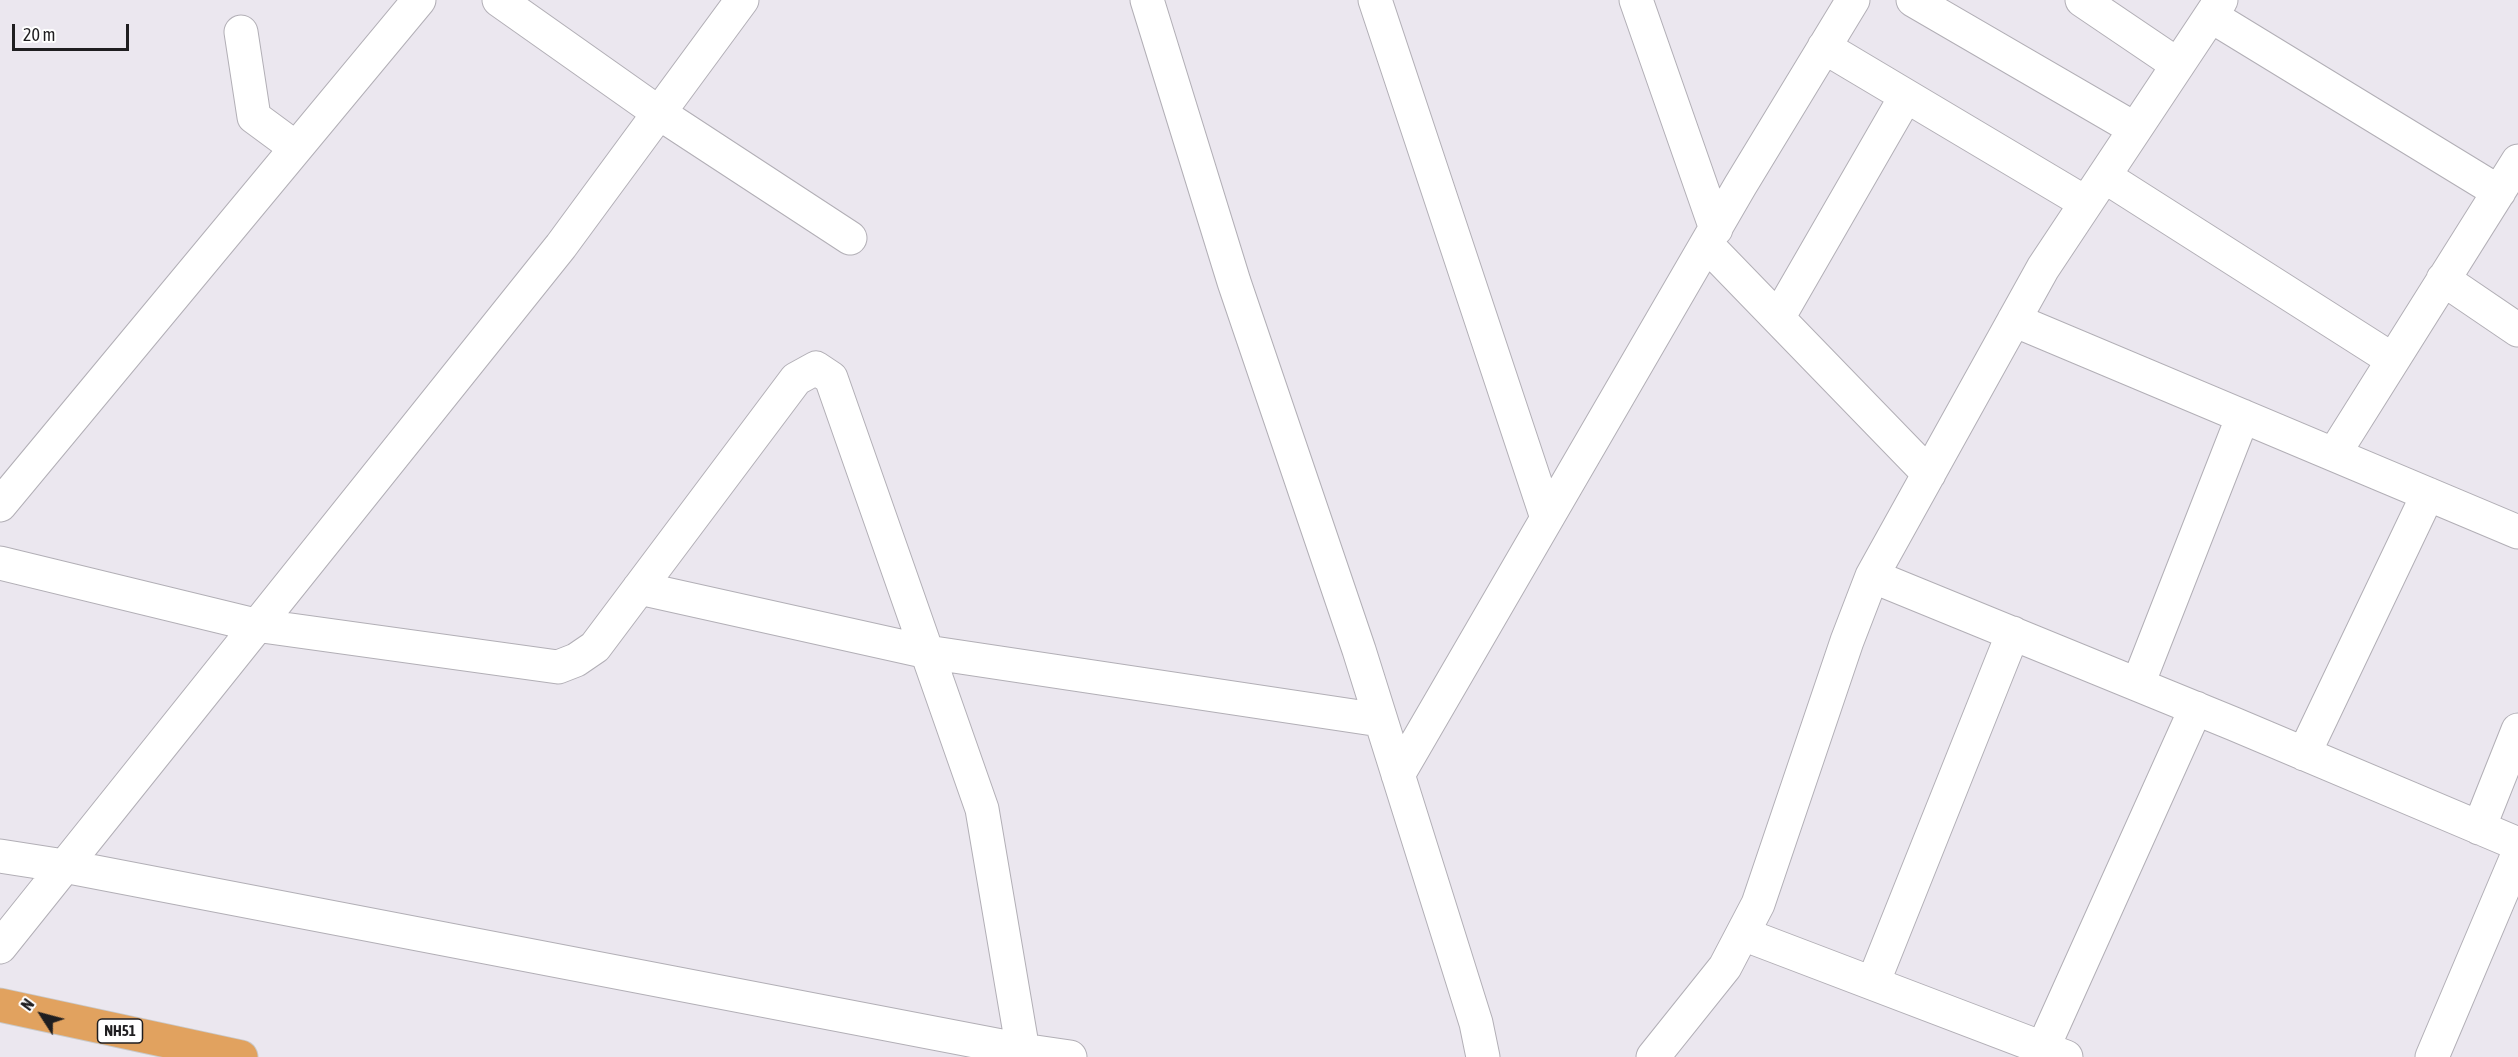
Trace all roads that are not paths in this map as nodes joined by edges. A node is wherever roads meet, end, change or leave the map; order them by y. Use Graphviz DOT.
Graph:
graph roads {
  1 [pos="419,0"];
  2 [pos="499,0"];
  3 [pos="742,0"];
  4 [pos="1147,0"];
  5 [pos="1375,0"];
  6 [pos="1636,0"];
  7 [pos="1853,0"];
  8 [pos="1913,0"];
  9 [pos="2082,0"];
  10 [pos="2216,8"];
  11 [pos="241,32"];
  12 [pos="1824,47"];
  13 [pos="2178,65"];
  14 [pos="1906,96"];
  15 [pos="659,113"];
  16 [pos="2134,129"];
  17 [pos="296,148"];
  18 [pos="2518,161"];
  19 [pos="2104,176"];
  20 [pos="2499,192"];
  21 [pos="2086,203"];
  22 [pos="1712,237"];
  23 [pos="850,238"];
  24 [pos="2443,279"];
  25 [pos="1778,318"];
  26 [pos="2014,320"];
  27 [pos="2518,330"];
  28 [pos="2393,360"];
  29 [pos="2243,416"];
  30 [pos="2334,454"];
  31 [pos="1929,474"];
  32 [pos="2427,494"];
  33 [pos="0,505"];
  34 [pos="1547,518"];
  35 [pos="2518,532"];
  36 [pos="0,563"];
  37 [pos="1872,576"];
  38 [pos="639,588"];
  39 [pos="255,626"];
  40 [pos="2013,633"];
  41 [pos="927,652"];
  42 [pos="2138,684"];
  43 [pos="2196,708"];
  44 [pos="1380,720"];
  45 [pos="2518,730"];
  46 [pos="2304,754"];
  47 [pos="1398,775"];
  48 [pos="2480,828"];
  49 [pos="2518,844"];
  50 [pos="2518,854"];
  51 [pos="0,856"];
  52 [pos="64,866"];
  53 [pos="1743,934"];
  54 [pos="0,946"];
  55 [pos="1873,983"];
  56 [pos="0,1005"];
  57 [pos="2054,1053"];
  58 [pos="1023,1054"];
  59 [pos="241,1057"];
  60 [pos="1070,1057"];
  61 [pos="1483,1057"];
  62 [pos="1653,1057"];
  63 [pos="2432,1057"];
  1 -- 17 [label="street"];
  2 -- 15 [label="street"];
  3 -- 15 [label="street"];
  4 -- 44 [label="street"];
  5 -- 34 [label="street"];
  6 -- 22 [label="street"];
  7 -- 12 [label="street"];
  8 -- 16 [label="street"];
  9 -- 13 [label="street"];
  10 -- 13 [label="street"];
  10 -- 20 [label="street"];
  11 -- 17 [label="street"];
  12 -- 14 [label="street"];
  12 -- 22 [label="street"];
  13 -- 16 [label="street"];
  14 -- 21 [label="street"];
  14 -- 25 [label="street"];
  15 -- 23 [label="street"];
  15 -- 39 [label="street"];
  16 -- 19 [label="street"];
  17 -- 33 [label="street"];
  18 -- 20 [label="street"];
  19 -- 21 [label="street"];
  19 -- 28 [label="street"];
  20 -- 24 [label="street"];
  21 -- 26 [label="street"];
  22 -- 25 [label="street"];
  22 -- 34 [label="street"];
  24 -- 27 [label="street"];
  24 -- 28 [label="street"];
  25 -- 31 [label="street"];
  26 -- 29 [label="street"];
  26 -- 31 [label="street"];
  28 -- 30 [label="street"];
  29 -- 30 [label="street"];
  29 -- 42 [label="street"];
  30 -- 32 [label="street"];
  31 -- 37 [label="street"];
  32 -- 35 [label="street"];
  32 -- 46 [label="street"];
  34 -- 47 [label="street"];
  36 -- 39 [label="street"];
  37 -- 40 [label="street"];
  37 -- 53 [label="street"];
  38 -- 39 [label="street"];
  38 -- 41 [label="street"];
  38 -- 41 [label="street"];
  39 -- 52 [label="street"];
  40 -- 42 [label="street"];
  40 -- 55 [label="street"];
  41 -- 44 [label="street"];
  41 -- 58 [label="street"];
  42 -- 43 [label="street"];
  43 -- 46 [label="street"];
  43 -- 57 [label="street"];
  44 -- 47 [label="street"];
  45 -- 48 [label="street"];
  46 -- 48 [label="street"];
  47 -- 61 [label="street"];
  48 -- 49 [label="street"];
  50 -- 63 [label="street"];
  51 -- 52 [label="street"];
  52 -- 54 [label="street"];
  52 -- 58 [label="street"];
  53 -- 55 [label="street"];
  53 -- 62 [label="street"];
  55 -- 57 [label="street"];
  56 -- 59 [label="highway, NH51"];
  58 -- 60 [label="street"];
}
